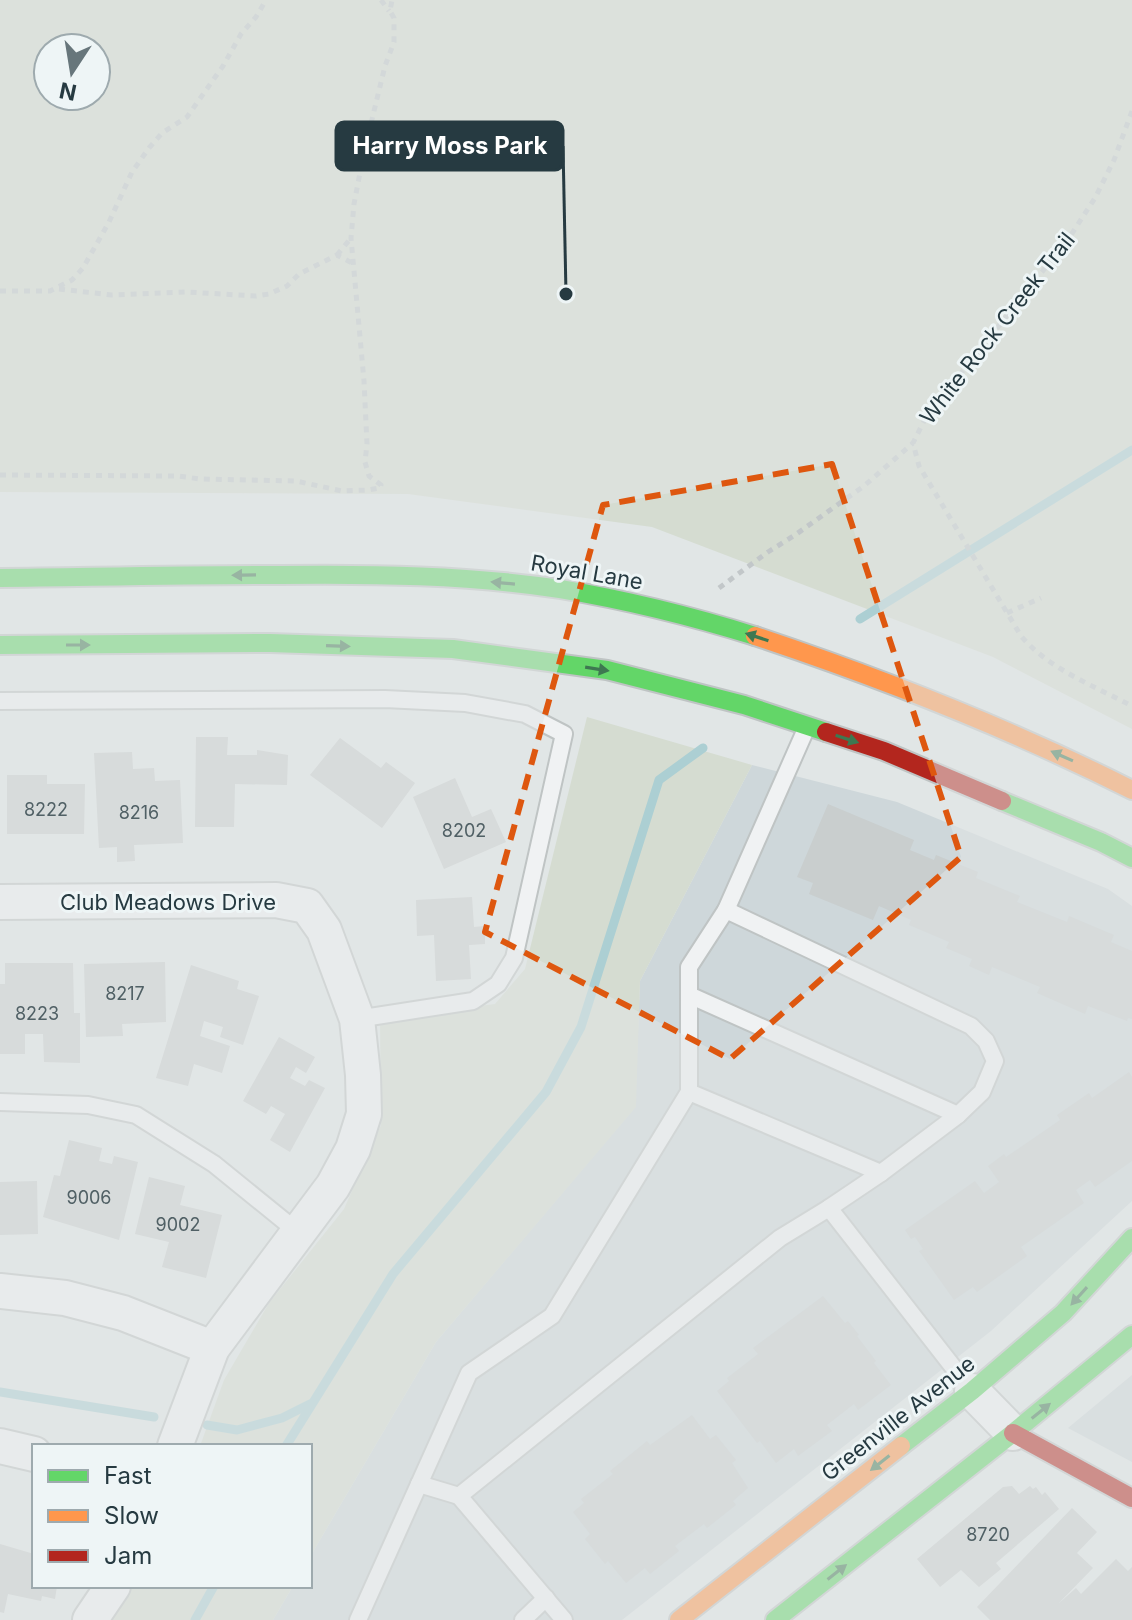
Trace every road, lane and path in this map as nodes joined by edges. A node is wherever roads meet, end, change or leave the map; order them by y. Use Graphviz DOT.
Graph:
graph roads {
  1 [pos="266,0"];
  2 [pos="381,0"];
  3 [pos="392,0"];
  4 [pos="390,11"];
  5 [pos="1132,111"];
  6 [pos="351,238"];
  7 [pos="337,255"];
  8 [pos="352,263"];
  9 [pos="58,289"];
  10 [pos="0,291"];
  11 [pos="913,443"];
  12 [pos="0,475"];
  13 [pos="0,578"];
  14 [pos="711,593"];
  15 [pos="1041,598"];
  16 [pos="1007,613"];
  17 [pos="0,645"];
  18 [pos="0,701"];
  19 [pos="1132,706"];
  20 [pos="810,720"];
  21 [pos="1132,790"];
  22 [pos="1132,858"];
  23 [pos="0,902"];
  24 [pos="726,910"];
  25 [pos="689,995"];
  26 [pos="357,1019"];
  27 [pos="689,1092"];
  28 [pos="0,1102"];
  29 [pos="958,1115"];
  30 [pos="881,1173"];
  31 [pos="829,1208"];
  32 [pos="299,1233"];
  33 [pos="1132,1238"];
  34 [pos="0,1291"];
  35 [pos="1132,1335"];
  36 [pos="212,1348"];
  37 [pos="972,1391"];
  38 [pos="1013,1433"];
  39 [pos="176,1444"];
  40 [pos="0,1446"];
  41 [pos="32,1454"];
  42 [pos="419,1484"];
  43 [pos="459,1496"];
  44 [pos="1132,1498"];
  45 [pos="112,1588"];
  46 [pos="546,1598"];
  47 [pos="90,1620"];
  48 [pos="358,1620"];
  49 [pos="523,1620"];
  50 [pos="564,1620"];
  51 [pos="679,1620"];
  52 [pos="775,1620"];
  1 -- 9 [label="path"];
  2 -- 4 [label="path"];
  3 -- 4 [label="path"];
  4 -- 6 [label="path"];
  5 -- 11 [label="path, White Rock Creek Trail"];
  6 -- 7 [label="path"];
  6 -- 8 [label="path"];
  7 -- 8 [label="path"];
  7 -- 9 [label="path"];
  8 -- 12 [label="path"];
  9 -- 10 [label="path"];
  11 -- 14 [label="path"];
  11 -- 16 [label="path, White Rock Creek Trail"];
  21 -- 13 [label="main road, Royal Lane, one-way"];
  15 -- 16 [label="path"];
  16 -- 19 [label="path, White Rock Creek Trail"];
  17 -- 20 [label="main road, one-way"];
  18 -- 26 [label="lane"];
  20 -- 22 [label="main road, one-way"];
  20 -- 24 [label="lane"];
  23 -- 26 [label="street, Club Meadows Drive"];
  24 -- 25 [label="lane"];
  24 -- 29 [label="lane"];
  25 -- 27 [label="lane"];
  25 -- 29 [label="lane"];
  26 -- 32 [label="street"];
  27 -- 30 [label="lane"];
  27 -- 42 [label="lane"];
  28 -- 32 [label="lane"];
  29 -- 30 [label="lane"];
  30 -- 31 [label="lane"];
  31 -- 37 [label="lane"];
  31 -- 43 [label="lane"];
  32 -- 36 [label="street"];
  33 -- 37 [label="main road, Greenville Avenue, one-way"];
  34 -- 36 [label="street"];
  38 -- 35 [label="main road, one-way"];
  36 -- 39 [label="street"];
  37 -- 38 [label="street"];
  37 -- 51 [label="main road, Greenville Avenue, one-way"];
  38 -- 44 [label="main road"];
  52 -- 38 [label="main road, one-way"];
  40 -- 41 [label="street"];
  42 -- 43 [label="lane"];
  42 -- 48 [label="lane"];
  43 -- 46 [label="lane"];
  45 -- 47 [label="street"];
  46 -- 49 [label="lane"];
  46 -- 50 [label="lane"];
}
